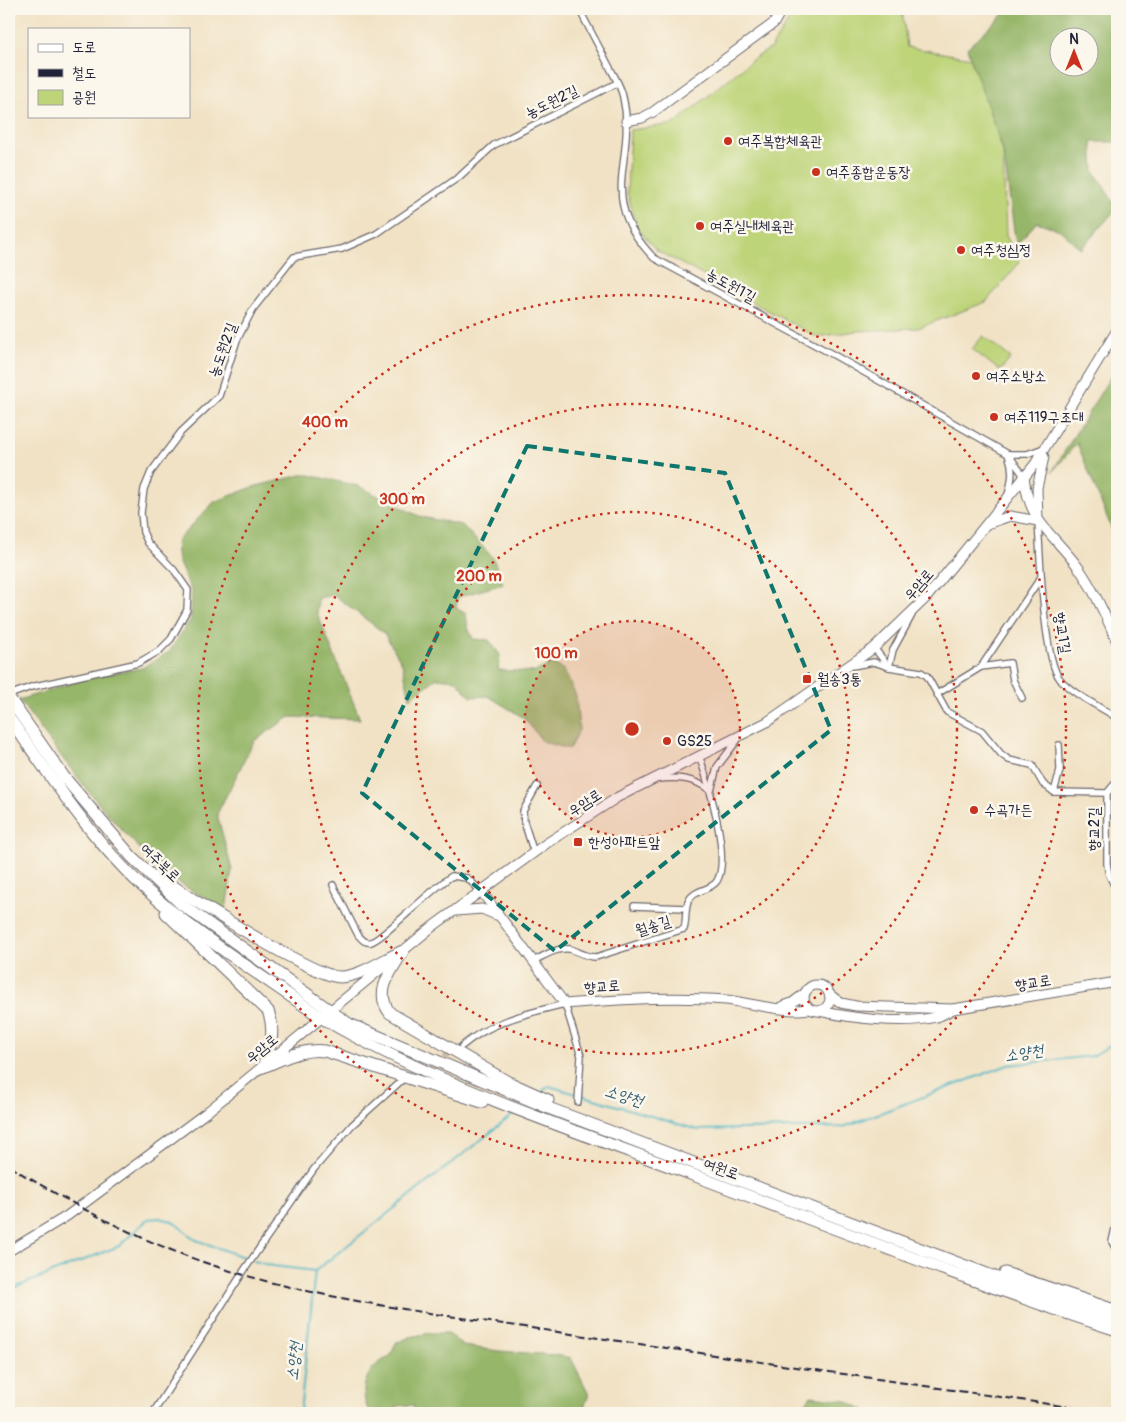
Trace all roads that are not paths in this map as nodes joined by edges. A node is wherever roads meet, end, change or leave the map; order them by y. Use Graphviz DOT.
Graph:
graph roads {
  1 [pos="579,9"];
  2 [pos="782,9"];
  3 [pos="618,83"];
  4 [pos="626,122"];
  5 [pos="1117,330"];
  6 [pos="1046,448"];
  7 [pos="1008,454"];
  8 [pos="1024,476"];
  9 [pos="1007,497"];
  10 [pos="1038,521"];
  11 [pos="985,525"];
  12 [pos="1042,576"];
  13 [pos="913,613"];
  14 [pos="1117,642"];
  15 [pos="874,648"];
  16 [pos="889,667"];
  17 [pos="981,667"];
  18 [pos="846,668"];
  19 [pos="937,694"];
  20 [pos="9,696"];
  21 [pos="1022,698"];
  22 [pos="9,718"];
  23 [pos="1117,718"];
  24 [pos="740,737"];
  25 [pos="1059,745"];
  26 [pos="700,758"];
  27 [pos="653,779"];
  28 [pos="1117,781"];
  29 [pos="536,786"];
  30 [pos="711,791"];
  31 [pos="1054,792"];
  32 [pos="1107,793"];
  33 [pos="534,852"];
  34 [pos="130,856"];
  35 [pos="140,884"];
  36 [pos="333,885"];
  37 [pos="1117,890"];
  38 [pos="481,891"];
  39 [pos="634,906"];
  40 [pos="686,908"];
  41 [pos="454,911"];
  42 [pos="501,919"];
  43 [pos="403,951"];
  44 [pos="533,961"];
  45 [pos="1117,982"];
  46 [pos="804,994"];
  47 [pos="829,994"];
  48 [pos="566,1004"];
  49 [pos="781,1007"];
  50 [pos="809,1009"];
  51 [pos="953,1009"];
  52 [pos="819,1011"];
  53 [pos="326,1014"];
  54 [pos="462,1046"];
  55 [pos="263,1067"];
  56 [pos="400,1082"];
  57 [pos="506,1086"];
  58 [pos="491,1102"];
  59 [pos="578,1102"];
  60 [pos="1117,1219"];
  61 [pos="1117,1251"];
  62 [pos="9,1252"];
  63 [pos="934,1254"];
  64 [pos="1117,1311"];
  65 [pos="1117,1320"];
  66 [pos="1117,1330"];
  67 [pos="153,1413"];
  1 -- 3 [label="street, 농도원1길"];
  2 -- 4 [label="street"];
  3 -- 4 [label="street, 농도원1길"];
  3 -- 20 [label="street, 농도원2길"];
  4 -- 7 [label="street, 농도원1길"];
  5 -- 6 [label="street, 우암로"];
  6 -- 7 [label="street"];
  6 -- 8 [label="street, 우암로"];
  6 -- 10 [label="street"];
  7 -- 8 [label="street, 농도원1길"];
  7 -- 9 [label="street"];
  8 -- 9 [label="street, 우암로"];
  8 -- 10 [label="street, 향교1길"];
  9 -- 11 [label="street, 우암로"];
  10 -- 11 [label="street"];
  10 -- 12 [label="street, 향교1길"];
  10 -- 14 [label="street, 향교1길"];
  11 -- 13 [label="street, 우암로"];
  12 -- 17 [label="street"];
  12 -- 23 [label="street, 향교1길"];
  13 -- 15 [label="street, 우암로"];
  13 -- 16 [label="street"];
  15 -- 16 [label="street"];
  15 -- 18 [label="street, 우암로"];
  16 -- 18 [label="street"];
  16 -- 19 [label="street"];
  17 -- 19 [label="street"];
  17 -- 21 [label="street"];
  18 -- 24 [label="street, 우암로"];
  19 -- 31 [label="street"];
  20 -- 34 [label="highway, 여주북로"];
  22 -- 35 [label="highway, 여주북로"];
  24 -- 26 [label="street, 우암로"];
  24 -- 30 [label="street"];
  25 -- 31 [label="street"];
  26 -- 27 [label="street, 우암로"];
  26 -- 30 [label="street, 월송길"];
  27 -- 30 [label="street"];
  27 -- 33 [label="street, 우암로"];
  28 -- 32 [label="street"];
  29 -- 33 [label="street"];
  30 -- 40 [label="street, 월송길"];
  31 -- 32 [label="street, 향교2길"];
  32 -- 37 [label="street, 향교2길"];
  33 -- 38 [label="street, 우암로"];
  34 -- 43 [label="highway"];
  34 -- 53 [label="highway, 여주북로"];
  35 -- 53 [label="highway, 여주북로"];
  35 -- 55 [label="highway"];
  36 -- 38 [label="street"];
  38 -- 41 [label="street, 우암로"];
  38 -- 42 [label="street, 향교로"];
  39 -- 40 [label="street"];
  40 -- 44 [label="street, 월송길"];
  41 -- 42 [label="street"];
  41 -- 43 [label="street, 우암로"];
  42 -- 44 [label="street, 향교로"];
  43 -- 53 [label="street, 우암로"];
  43 -- 57 [label="highway"];
  44 -- 48 [label="street, 향교로"];
  45 -- 51 [label="street, 향교로"];
  46 -- 47 [label="street"];
  46 -- 49 [label="street"];
  46 -- 50 [label="street"];
  47 -- 51 [label="street, 향교로"];
  47 -- 52 [label="street"];
  48 -- 49 [label="street, 향교로"];
  48 -- 54 [label="street"];
  48 -- 59 [label="street"];
  49 -- 50 [label="street, 향교로"];
  50 -- 52 [label="street"];
  51 -- 52 [label="street, 향교로"];
  53 -- 55 [label="street, 우암로"];
  53 -- 57 [label="highway, 여원로"];
  53 -- 58 [label="highway"];
  55 -- 58 [label="highway"];
  55 -- 62 [label="street, 우암로"];
  56 -- 67 [label="street"];
  57 -- 63 [label="highway, 여원로"];
  58 -- 66 [label="highway, 여원로"];
  60 -- 61 [label="street"];
  63 -- 64 [label="highway"];
  63 -- 65 [label="highway, 여원로"];
}
